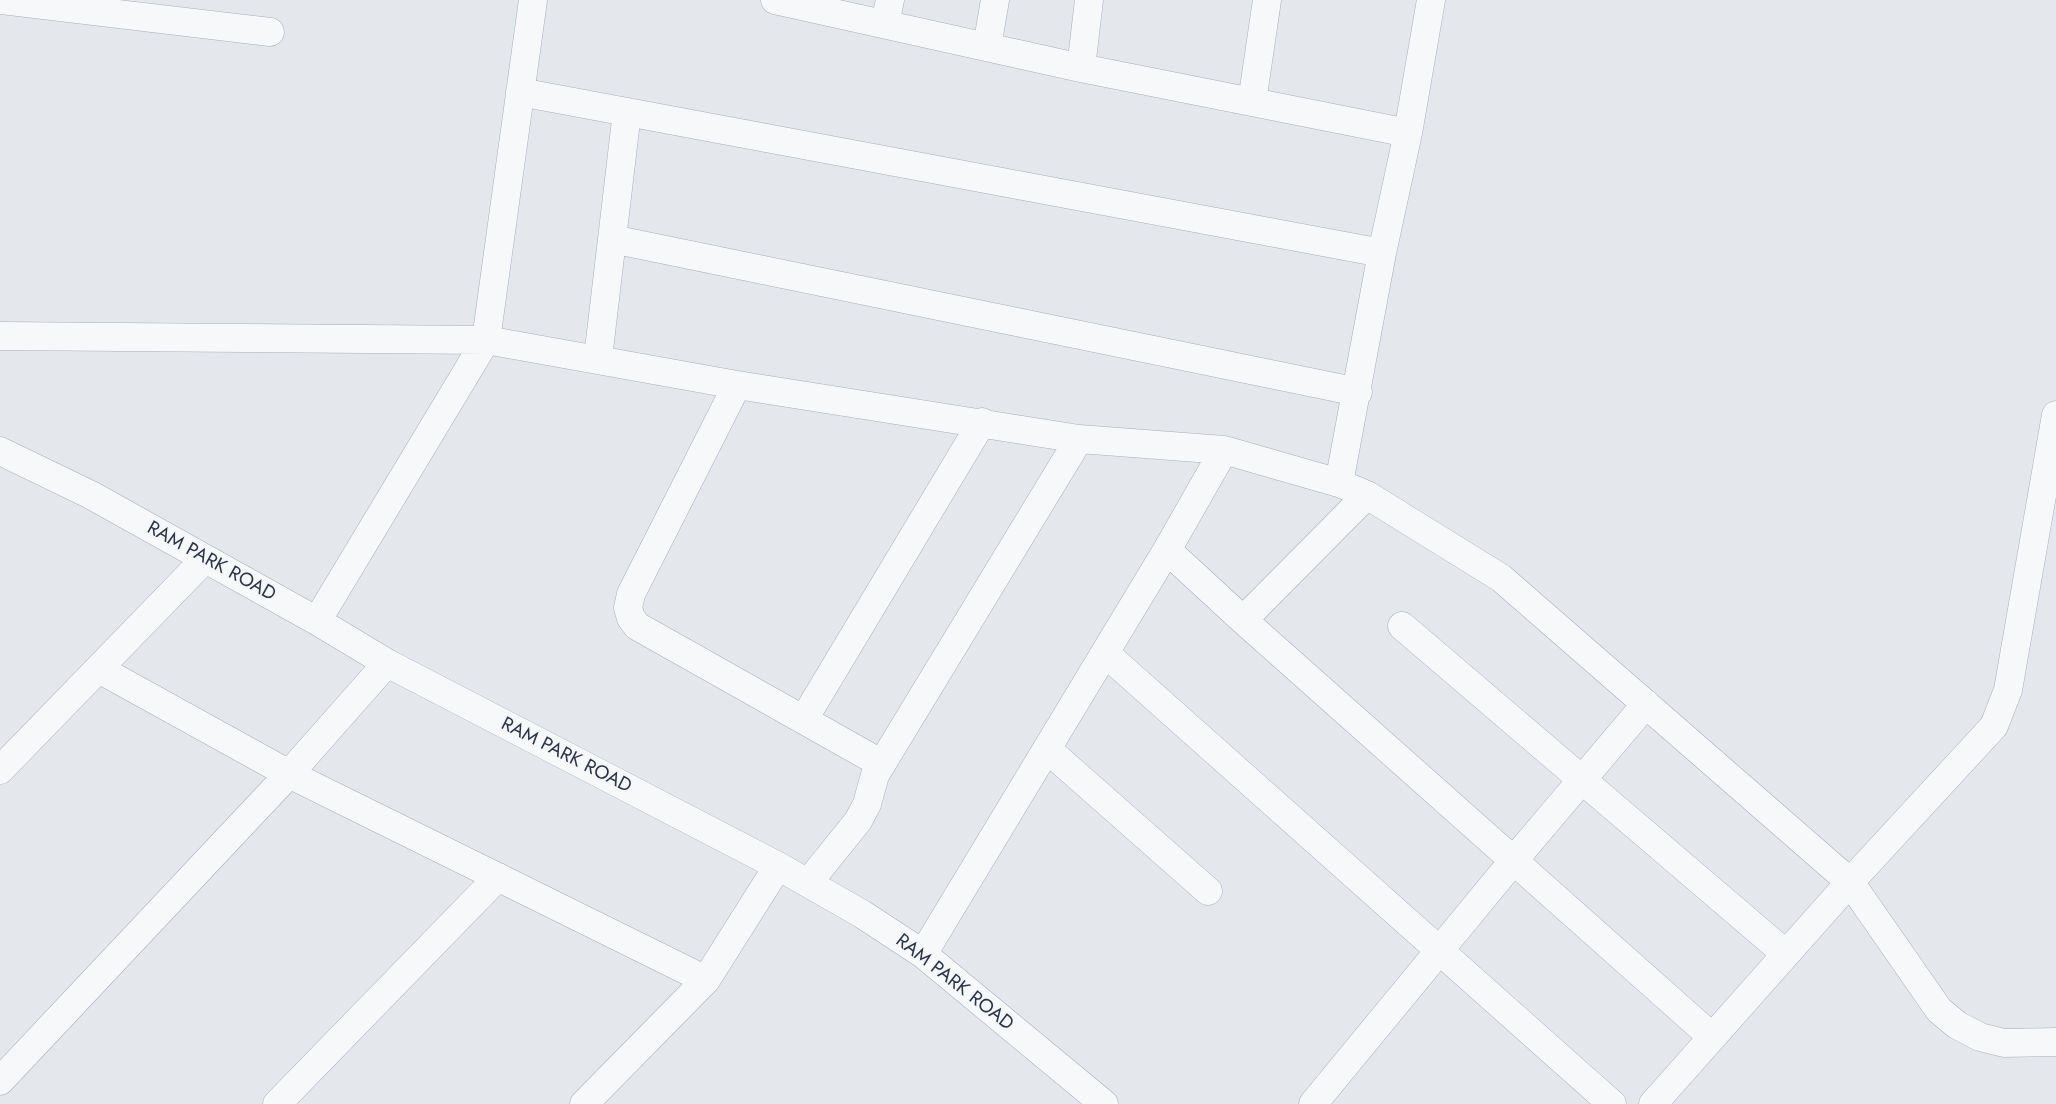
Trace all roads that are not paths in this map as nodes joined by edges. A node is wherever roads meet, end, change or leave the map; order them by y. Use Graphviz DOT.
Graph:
graph roads {
  1 [pos="0,0"];
  2 [pos="532,0"];
  3 [pos="775,0"];
  4 [pos="994,0"];
  5 [pos="1089,0"];
  6 [pos="1268,0"];
  7 [pos="1431,0"];
  8 [pos="888,12"];
  9 [pos="270,32"];
  10 [pos="987,47"];
  11 [pos="1081,68"];
  12 [pos="520,92"];
  13 [pos="1252,102"];
  14 [pos="627,112"];
  15 [pos="1408,133"];
  16 [pos="612,239"];
  17 [pos="1382,253"];
  18 [pos="0,336"];
  19 [pos="486,340"];
  20 [pos="598,358"];
  21 [pos="737,385"];
  22 [pos="1358,392"];
  23 [pos="2056,415"];
  24 [pos="982,422"];
  25 [pos="1079,439"];
  26 [pos="1224,450"];
  27 [pos="1,454"];
  28 [pos="1339,483"];
  29 [pos="1367,495"];
  30 [pos="1167,550"];
  31 [pos="205,558"];
  32 [pos="1243,620"];
  33 [pos="318,621"];
  34 [pos="1402,626"];
  35 [pos="1105,653"];
  36 [pos="387,663"];
  37 [pos="99,669"];
  38 [pos="1646,704"];
  39 [pos="804,719"];
  40 [pos="1047,749"];
  41 [pos="882,764"];
  42 [pos="0,770"];
  43 [pos="289,774"];
  44 [pos="1582,780"];
  45 [pos="1514,860"];
  46 [pos="778,866"];
  47 [pos="498,877"];
  48 [pos="1850,882"];
  49 [pos="808,883"];
  50 [pos="1208,891"];
  51 [pos="1439,951"];
  52 [pos="923,954"];
  53 [pos="1786,954"];
  54 [pos="706,980"];
  55 [pos="1712,1037"];
  56 [pos="2056,1042"];
  57 [pos="0,1081"];
  58 [pos="276,1104"];
  59 [pos="584,1104"];
  60 [pos="1104,1104"];
  61 [pos="1313,1104"];
  62 [pos="1612,1104"];
  63 [pos="1653,1104"];
  1 -- 9 [label="street"];
  2 -- 12 [label="street"];
  3 -- 8 [label="street"];
  4 -- 10 [label="street"];
  5 -- 11 [label="street"];
  6 -- 13 [label="street"];
  7 -- 15 [label="street"];
  8 -- 10 [label="street"];
  10 -- 11 [label="street"];
  11 -- 13 [label="street"];
  12 -- 14 [label="street"];
  12 -- 19 [label="street"];
  13 -- 15 [label="street"];
  14 -- 16 [label="street"];
  14 -- 17 [label="street"];
  15 -- 17 [label="street"];
  16 -- 20 [label="street"];
  16 -- 22 [label="street"];
  17 -- 22 [label="street"];
  18 -- 19 [label="street"];
  19 -- 20 [label="street"];
  19 -- 33 [label="street"];
  20 -- 21 [label="street"];
  21 -- 24 [label="street"];
  21 -- 39 [label="street"];
  22 -- 28 [label="street"];
  23 -- 48 [label="street"];
  24 -- 25 [label="street"];
  24 -- 39 [label="street"];
  25 -- 26 [label="street"];
  25 -- 41 [label="street"];
  26 -- 28 [label="street"];
  26 -- 30 [label="street"];
  27 -- 31 [label="street, RAM PARK ROAD"];
  28 -- 29 [label="street"];
  29 -- 32 [label="street"];
  29 -- 38 [label="street"];
  30 -- 32 [label="street"];
  30 -- 35 [label="street"];
  31 -- 33 [label="street, RAM PARK ROAD"];
  31 -- 37 [label="street"];
  32 -- 45 [label="street"];
  33 -- 36 [label="street, RAM PARK ROAD"];
  34 -- 44 [label="street"];
  35 -- 40 [label="street"];
  35 -- 51 [label="street"];
  36 -- 43 [label="street"];
  36 -- 46 [label="street, RAM PARK ROAD"];
  37 -- 42 [label="street"];
  37 -- 43 [label="street"];
  38 -- 44 [label="street"];
  38 -- 48 [label="street"];
  39 -- 41 [label="street"];
  40 -- 50 [label="street"];
  40 -- 52 [label="street"];
  41 -- 49 [label="street"];
  43 -- 47 [label="street"];
  43 -- 57 [label="street"];
  44 -- 45 [label="street"];
  44 -- 53 [label="street"];
  45 -- 51 [label="street"];
  45 -- 55 [label="street"];
  46 -- 49 [label="street, RAM PARK ROAD"];
  46 -- 54 [label="street"];
  47 -- 54 [label="street"];
  47 -- 58 [label="street"];
  48 -- 53 [label="street"];
  48 -- 56 [label="street"];
  49 -- 52 [label="street, RAM PARK ROAD"];
  51 -- 61 [label="street"];
  51 -- 62 [label="street"];
  52 -- 60 [label="street, RAM PARK ROAD"];
  53 -- 55 [label="street"];
  54 -- 59 [label="street"];
  55 -- 63 [label="street"];
}
